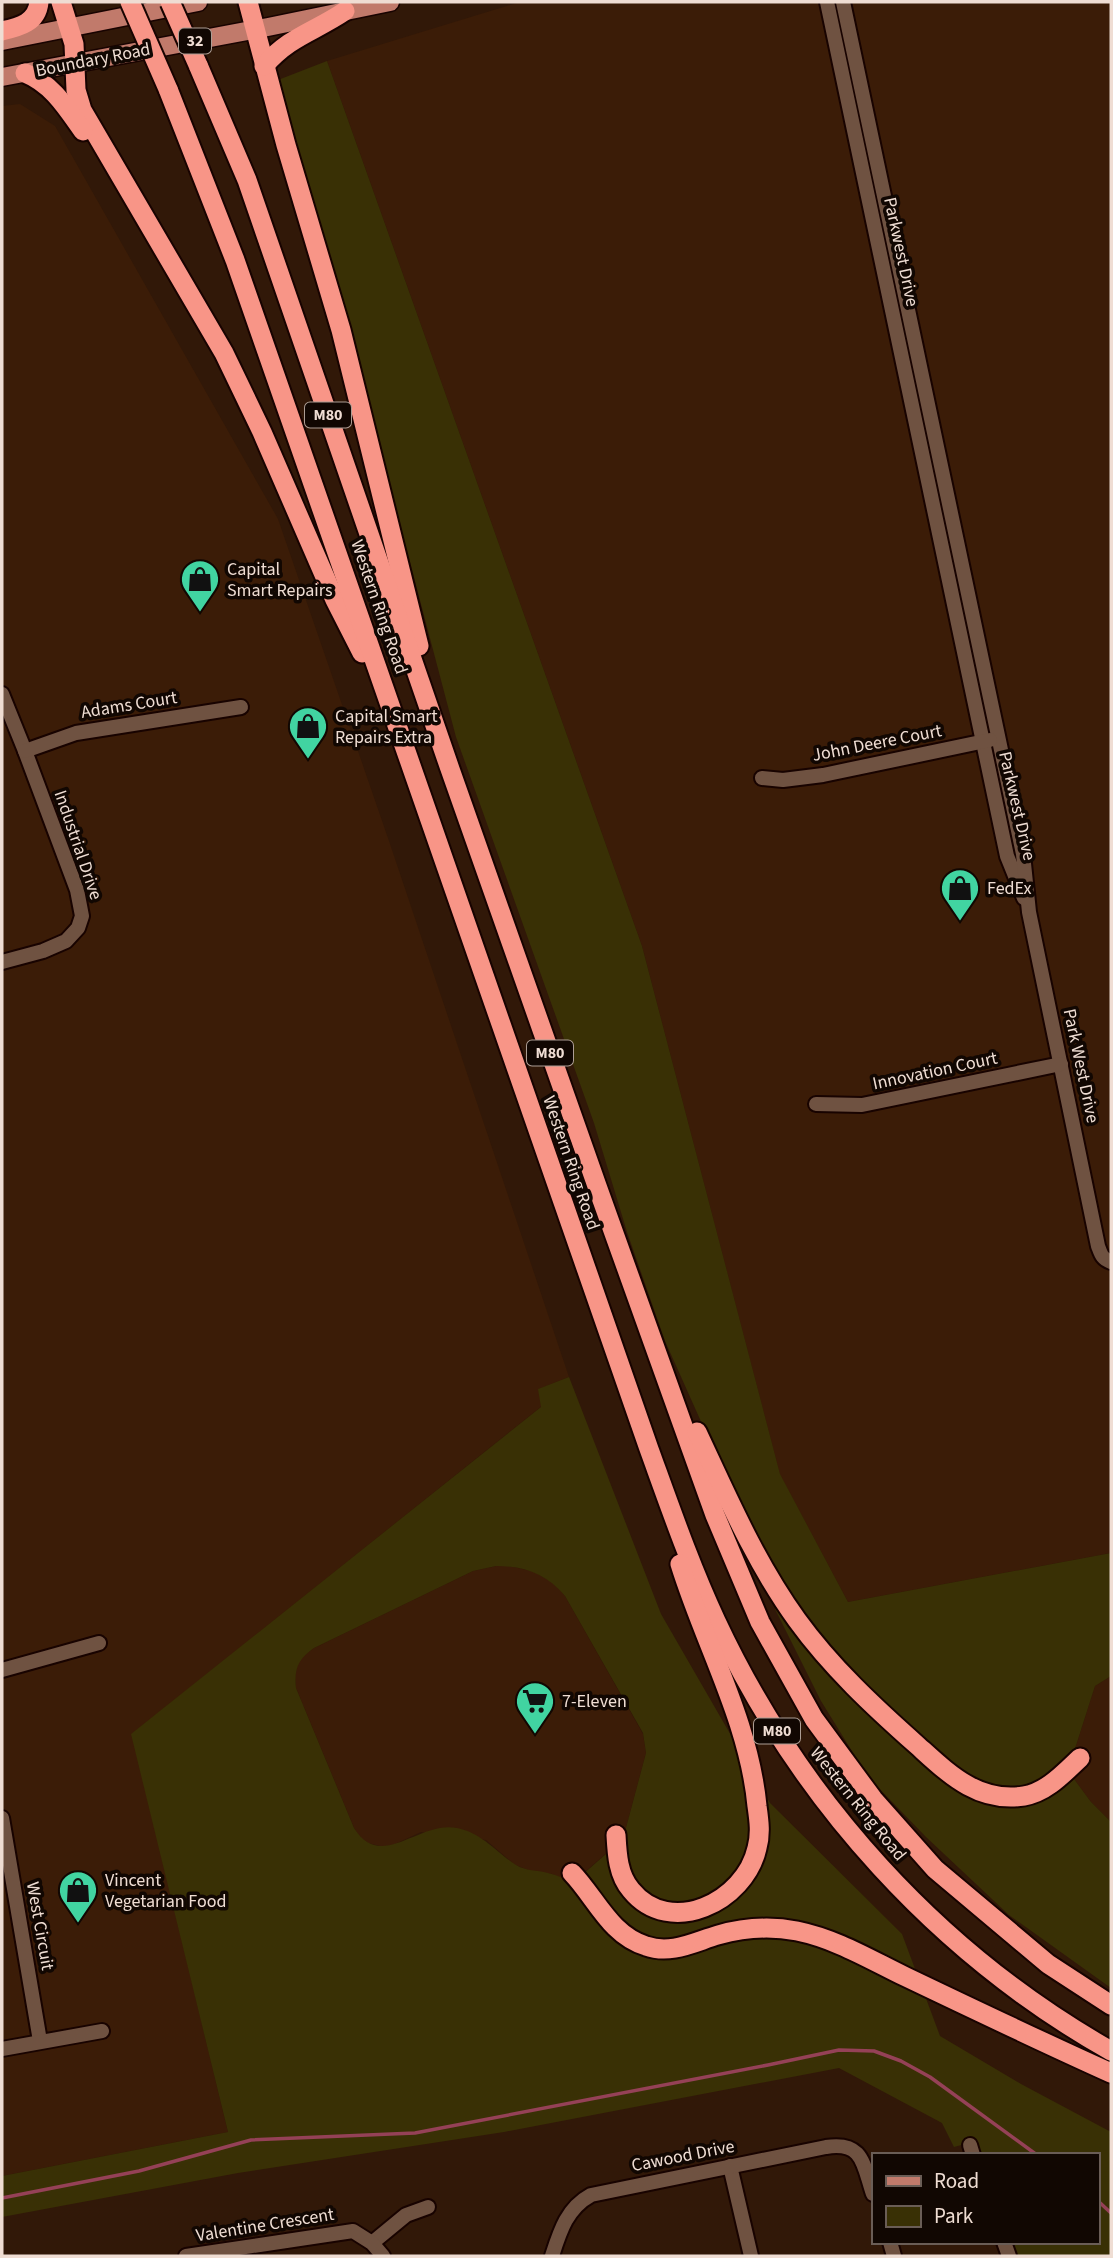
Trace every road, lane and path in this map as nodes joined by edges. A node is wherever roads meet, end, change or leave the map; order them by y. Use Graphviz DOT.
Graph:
graph roads {
  1 [pos="39,2"];
  2 [pos="61,2"];
  3 [pos="130,2"];
  4 [pos="170,2"];
  5 [pos="198,2"];
  6 [pos="248,2"];
  7 [pos="390,2"];
  8 [pos="827,2"];
  9 [pos="844,2"];
  10 [pos="345,11"];
  11 [pos="70,28"];
  12 [pos="254,29"];
  13 [pos="2,31"];
  14 [pos="2,41"];
  15 [pos="76,64"];
  16 [pos="264,66"];
  17 [pos="25,74"];
  18 [pos="2,77"];
  19 [pos="869,159"];
  20 [pos="155,235"];
  21 [pos="2,694"];
  22 [pos="241,707"];
  23 [pos="394,717"];
  24 [pos="999,738"];
  25 [pos="982,741"];
  26 [pos="25,751"];
  27 [pos="450,769"];
  28 [pos="762,778"];
  29 [pos="1029,912"];
  30 [pos="2,962"];
  31 [pos="1060,1064"];
  32 [pos="816,1104"];
  33 [pos="1111,1262"];
  34 [pos="597,1301"];
  35 [pos="651,1337"];
  36 [pos="99,1643"];
  37 [pos="2,1670"];
  38 [pos="1080,1758"];
  39 [pos="2,1818"];
  40 [pos="616,1835"];
  41 [pos="572,1872"];
  42 [pos="1111,2005"];
  43 [pos="102,2031"];
  44 [pos="40,2041"];
  45 [pos="2,2049"];
  46 [pos="1111,2051"];
  47 [pos="1111,2073"];
  48 [pos="730,2166"];
  49 [pos="872,2191"];
  50 [pos="428,2207"];
  51 [pos="372,2243"];
  52 [pos="186,2256"];
  53 [pos="383,2256"];
  54 [pos="552,2256"];
  55 [pos="751,2256"];
  1 -- 13 [label="highway"];
  2 -- 11 [label="highway"];
  3 -- 23 [label="highway, Western Ring Road / M80, bridge"];
  4 -- 27 [label="highway, Western Ring Road / M80, bridge"];
  5 -- 11 [label="main road, Boundary Road / 32"];
  6 -- 12 [label="highway"];
  7 -- 10 [label="main road, Boundary Road / 32"];
  8 -- 19 [label="street, Parkwest Drive"];
  9 -- 19 [label="street, Parkwest Drive"];
  10 -- 12 [label="main road, Boundary Road / 32"];
  10 -- 16 [label="highway"];
  11 -- 14 [label="main road, Boundary Road / 32"];
  11 -- 15 [label="highway"];
  12 -- 15 [label="main road, Boundary Road / 32"];
  12 -- 16 [label="highway"];
  15 -- 17 [label="main road, Boundary Road / 32"];
  15 -- 20 [label="highway"];
  16 -- 27 [label="highway"];
  17 -- 18 [label="main road, Boundary Road / 32"];
  17 -- 20 [label="highway"];
  19 -- 24 [label="street, Parkwest Drive"];
  19 -- 25 [label="street, Parkwest Drive"];
  20 -- 23 [label="highway"];
  21 -- 26 [label="street, Industrial Drive"];
  22 -- 26 [label="street, Adams Court"];
  23 -- 34 [label="highway, Western Ring Road / M80"];
  24 -- 25 [label="street, John Deere Court"];
  24 -- 29 [label="street, Parkwest Drive"];
  25 -- 28 [label="street, John Deere Court"];
  25 -- 29 [label="street, Parkwest Drive"];
  26 -- 30 [label="street, Industrial Drive"];
  27 -- 35 [label="highway, Western Ring Road / M80"];
  29 -- 31 [label="street, Park West Drive"];
  31 -- 32 [label="street, Innovation Court"];
  31 -- 33 [label="street, Park West Drive"];
  34 -- 40 [label="highway"];
  34 -- 46 [label="highway, Western Ring Road / M80"];
  35 -- 38 [label="highway"];
  35 -- 42 [label="highway, Western Ring Road / M80"];
  36 -- 37 [label="street"];
  39 -- 44 [label="street, West Circuit"];
  41 -- 47 [label="highway"];
  43 -- 44 [label="street"];
  44 -- 45 [label="street"];
  48 -- 49 [label="street, Cawood Drive"];
  48 -- 54 [label="street, Cawood Drive"];
  48 -- 55 [label="street"];
  50 -- 51 [label="street"];
  51 -- 52 [label="street, Valentine Crescent"];
  51 -- 53 [label="street"];
}
